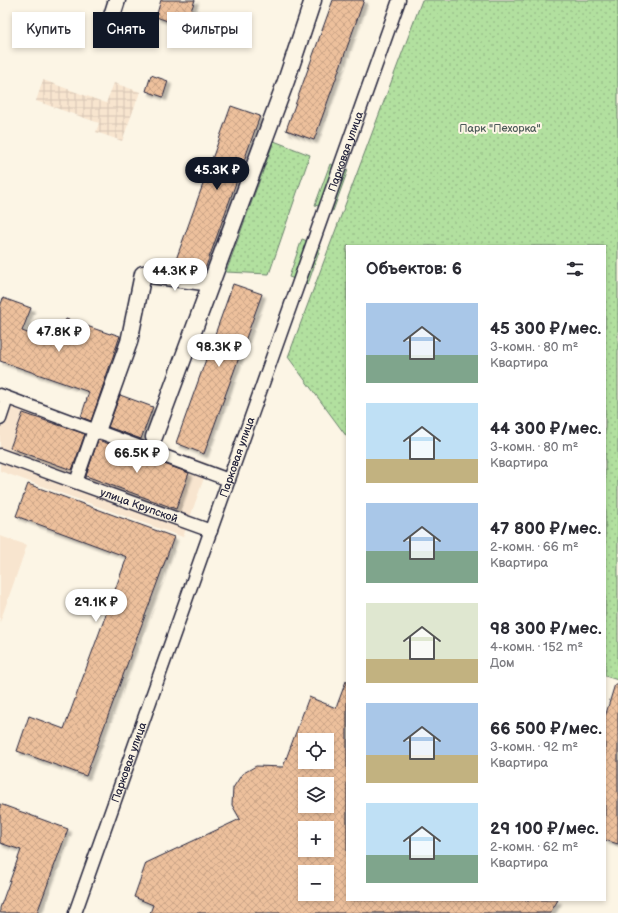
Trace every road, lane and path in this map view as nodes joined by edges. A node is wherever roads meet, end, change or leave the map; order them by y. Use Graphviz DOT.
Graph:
graph roads {
  1 [pos="117,0"];
  2 [pos="314,0"];
  3 [pos="399,0"];
  4 [pos="113,12"];
  5 [pos="211,283"];
  6 [pos="4,397"];
  7 [pos="0,419"];
  8 [pos="96,431"];
  9 [pos="152,443"];
  10 [pos="0,455"];
  11 [pos="229,480"];
  12 [pos="76,482"];
  13 [pos="210,531"];
  14 [pos="75,913"];
  1 -- 4 [label="street"];
  2 -- 5 [label="street"];
  3 -- 11 [label="street, Парковая улица"];
  5 -- 8 [label="street"];
  5 -- 9 [label="street"];
  6 -- 7 [label="street"];
  6 -- 8 [label="street"];
  8 -- 9 [label="street"];
  8 -- 12 [label="street"];
  9 -- 11 [label="street"];
  10 -- 12 [label="street, улица Крупской"];
  11 -- 13 [label="street, Парковая улица"];
  12 -- 13 [label="street, улица Крупской"];
  13 -- 14 [label="street, Парковая улица"];
}
